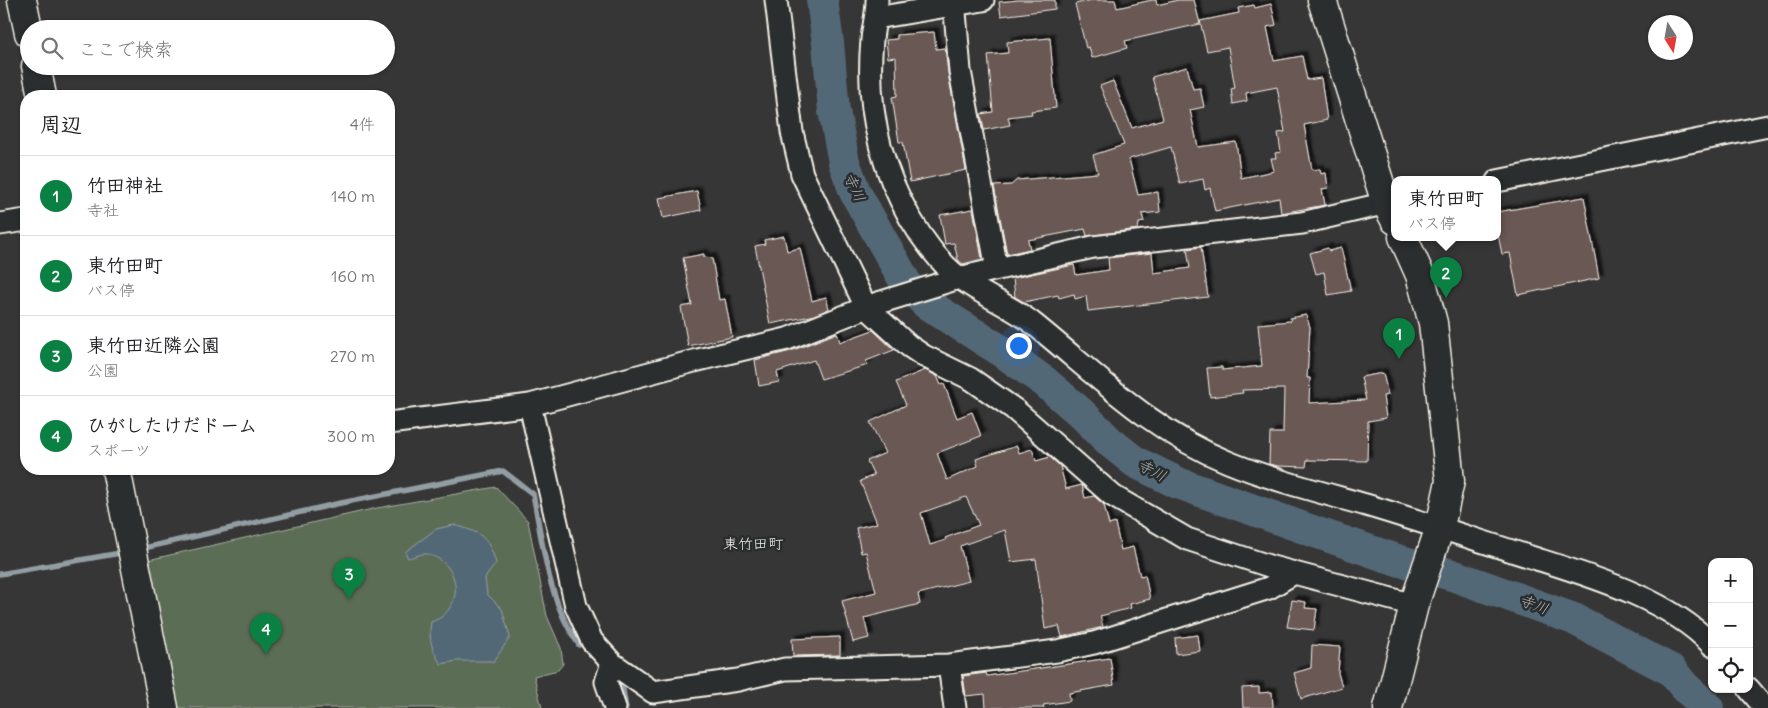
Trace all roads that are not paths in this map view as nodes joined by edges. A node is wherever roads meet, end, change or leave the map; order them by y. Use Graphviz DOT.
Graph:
graph roads {
  1 [pos="22,0"];
  2 [pos="776,0"];
  3 [pos="982,0"];
  4 [pos="1322,0"];
  5 [pos="954,2"];
  6 [pos="877,9"];
  7 [pos="26,20"];
  8 [pos="38,75"];
  9 [pos="41,90"];
  10 [pos="1768,126"];
  11 [pos="1501,180"];
  12 [pos="1391,205"];
  13 [pos="1391,208"];
  14 [pos="20,221"];
  15 [pos="0,224"];
  16 [pos="1405,241"];
  17 [pos="997,269"];
  18 [pos="954,279"];
  19 [pos="870,306"];
  20 [pos="530,405"];
  21 [pos="395,422"];
  22 [pos="117,475"];
  23 [pos="1438,530"];
  24 [pos="1294,573"];
  25 [pos="1415,602"];
  26 [pos="1708,640"];
  27 [pos="612,663"];
  28 [pos="949,665"];
  29 [pos="1752,693"];
  30 [pos="164,708"];
  31 [pos="615,708"];
  32 [pos="955,708"];
  33 [pos="1388,708"];
  34 [pos="1765,708"];
  1 -- 7 [label="street"];
  2 -- 19 [label="street"];
  3 -- 5 [label="street"];
  4 -- 12 [label="street"];
  5 -- 6 [label="street"];
  5 -- 17 [label="street"];
  6 -- 18 [label="street"];
  8 -- 9 [label="street"];
  10 -- 11 [label="street"];
  13 -- 17 [label="street"];
  14 -- 15 [label="street"];
  16 -- 23 [label="street"];
  17 -- 18 [label="street"];
  18 -- 19 [label="street"];
  18 -- 23 [label="street"];
  19 -- 20 [label="street"];
  19 -- 24 [label="street"];
  20 -- 21 [label="street"];
  20 -- 27 [label="street"];
  22 -- 30 [label="street"];
  23 -- 25 [label="street"];
  23 -- 26 [label="street"];
  24 -- 25 [label="street"];
  24 -- 28 [label="street"];
  25 -- 33 [label="street"];
  27 -- 28 [label="street"];
  27 -- 31 [label="street"];
  28 -- 32 [label="street"];
  29 -- 34 [label="street"];
}
